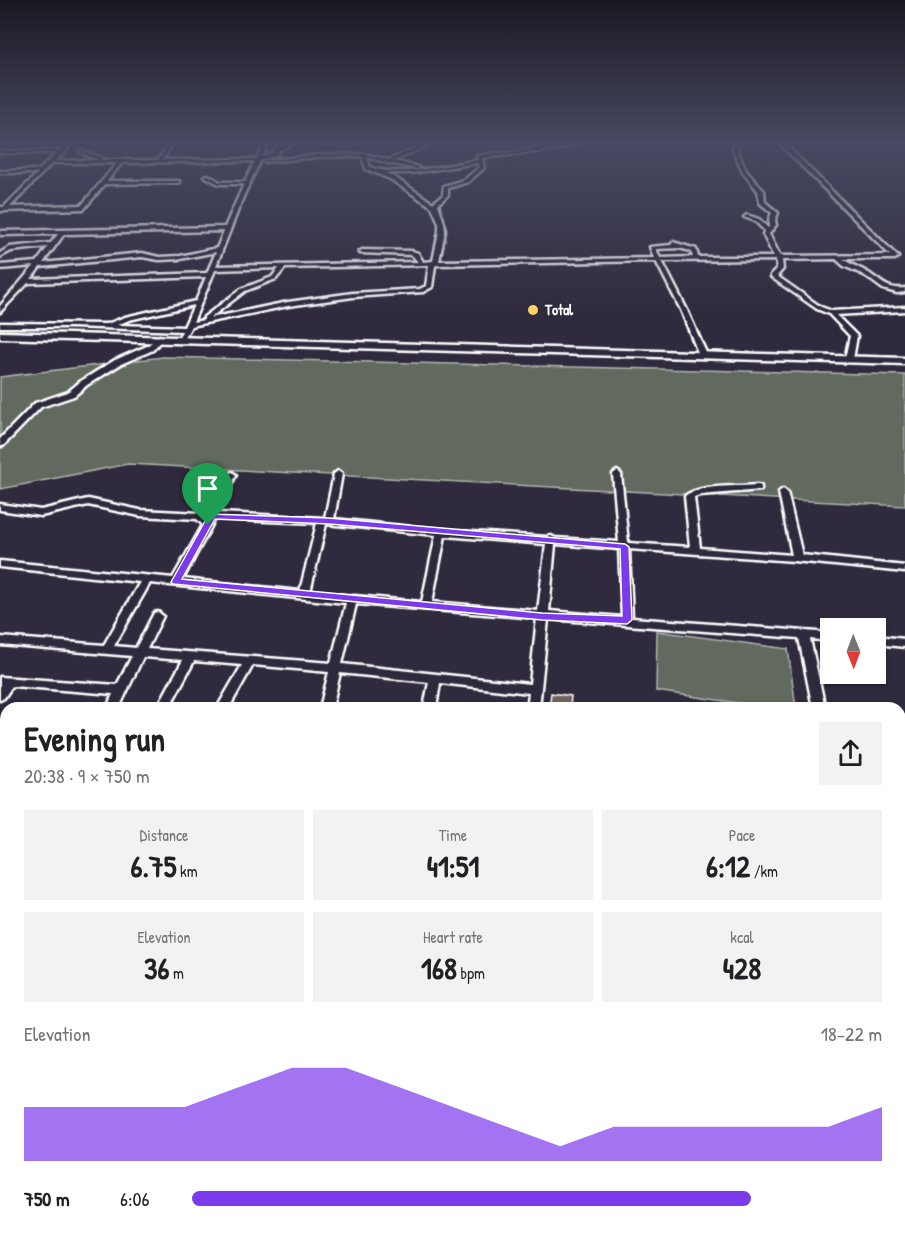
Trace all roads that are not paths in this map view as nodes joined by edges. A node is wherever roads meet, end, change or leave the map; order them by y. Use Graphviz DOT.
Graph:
graph roads {
  1 [pos="89,202"];
  2 [pos="238,202"];
  3 [pos="428,202"];
  4 [pos="439,202"];
  5 [pos="764,202"];
  6 [pos="840,202"];
  7 [pos="435,206"];
  8 [pos="3,209"];
  9 [pos="0,214"];
  10 [pos="747,217"];
  11 [pos="226,229"];
  12 [pos="63,231"];
  13 [pos="768,231"];
  14 [pos="0,233"];
  15 [pos="661,240"];
  16 [pos="53,245"];
  17 [pos="680,246"];
  18 [pos="219,249"];
  19 [pos="362,252"];
  20 [pos="0,255"];
  21 [pos="839,259"];
  22 [pos="696,260"];
  23 [pos="779,260"];
  24 [pos="660,261"];
  25 [pos="422,264"];
  26 [pos="434,264"];
  27 [pos="38,265"];
  28 [pos="284,266"];
  29 [pos="0,267"];
  30 [pos="213,268"];
  31 [pos="209,275"];
  32 [pos="26,281"];
  33 [pos="905,290"];
  34 [pos="199,302"];
  35 [pos="905,309"];
  36 [pos="0,310"];
  37 [pos="831,313"];
  38 [pos="198,323"];
  39 [pos="0,325"];
  40 [pos="106,327"];
  41 [pos="185,331"];
  42 [pos="0,335"];
  43 [pos="160,338"];
  44 [pos="703,355"];
  45 [pos="849,359"];
  46 [pos="905,361"];
  47 [pos="0,444"];
  48 [pos="338,474"];
  49 [pos="616,474"];
  50 [pos="232,475"];
  51 [pos="758,488"];
  52 [pos="783,492"];
  53 [pos="0,507"];
  54 [pos="210,521"];
  55 [pos="326,521"];
  56 [pos="441,532"];
  57 [pos="551,539"];
  58 [pos="625,547"];
  59 [pos="695,550"];
  60 [pos="798,558"];
  61 [pos="0,564"];
  62 [pos="905,569"];
  63 [pos="147,579"];
  64 [pos="176,582"];
  65 [pos="304,595"];
  66 [pos="352,600"];
  67 [pos="426,604"];
  68 [pos="158,616"];
  69 [pos="542,616"];
  70 [pos="627,620"];
  71 [pos="803,634"];
  72 [pos="820,636"];
  73 [pos="0,641"];
  74 [pos="886,641"];
  75 [pos="902,642"];
  76 [pos="107,649"];
  77 [pos="141,652"];
  78 [pos="905,655"];
  79 [pos="190,657"];
  80 [pos="249,662"];
  81 [pos="337,668"];
  82 [pos="435,679"];
  83 [pos="4,681"];
  84 [pos="534,689"];
  85 [pos="120,690"];
  86 [pos="0,695"];
  87 [pos="115,702"];
  88 [pos="166,702"];
  89 [pos="226,702"];
  90 [pos="328,702"];
  91 [pos="431,702"];
  92 [pos="533,702"];
  93 [pos="818,702"];
  1 -- 8 [label="street"];
  2 -- 11 [label="street"];
  3 -- 7 [label="street"];
  4 -- 7 [label="street"];
  5 -- 13 [label="street"];
  6 -- 21 [label="street"];
  7 -- 26 [label="street"];
  8 -- 9 [label="street"];
  10 -- 13 [label="street"];
  11 -- 12 [label="street"];
  11 -- 18 [label="street"];
  12 -- 14 [label="street"];
  12 -- 16 [label="street"];
  13 -- 23 [label="street"];
  15 -- 17 [label="street"];
  16 -- 20 [label="street"];
  16 -- 27 [label="street"];
  17 -- 22 [label="street"];
  17 -- 24 [label="street"];
  18 -- 27 [label="street"];
  18 -- 30 [label="street"];
  19 -- 25 [label="street"];
  21 -- 23 [label="street"];
  21 -- 33 [label="street"];
  22 -- 23 [label="street"];
  22 -- 24 [label="street"];
  23 -- 37 [label="street"];
  24 -- 26 [label="street"];
  24 -- 44 [label="street"];
  25 -- 26 [label="street"];
  25 -- 28 [label="street"];
  26 -- 38 [label="street"];
  27 -- 29 [label="street"];
  27 -- 32 [label="street"];
  28 -- 30 [label="street"];
  28 -- 38 [label="street"];
  30 -- 31 [label="street"];
  31 -- 32 [label="street"];
  31 -- 34 [label="street"];
  32 -- 36 [label="street"];
  34 -- 40 [label="street"];
  34 -- 41 [label="street"];
  35 -- 37 [label="street"];
  37 -- 45 [label="street"];
  38 -- 41 [label="street"];
  39 -- 40 [label="street"];
  40 -- 41 [label="street"];
  41 -- 43 [label="highway"];
  41 -- 44 [label="highway"];
  42 -- 43 [label="highway"];
  43 -- 47 [label="street"];
  44 -- 45 [label="highway"];
  45 -- 46 [label="highway"];
  48 -- 55 [label="street"];
  49 -- 58 [label="street"];
  50 -- 54 [label="street"];
  51 -- 59 [label="street"];
  52 -- 60 [label="street"];
  53 -- 54 [label="street"];
  54 -- 55 [label="street"];
  54 -- 64 [label="street"];
  55 -- 56 [label="street"];
  55 -- 65 [label="street"];
  56 -- 57 [label="street"];
  56 -- 67 [label="street"];
  57 -- 58 [label="street"];
  57 -- 69 [label="street"];
  58 -- 59 [label="street"];
  58 -- 70 [label="street"];
  59 -- 60 [label="street"];
  60 -- 62 [label="street"];
  61 -- 63 [label="street"];
  63 -- 64 [label="street"];
  63 -- 76 [label="street"];
  64 -- 65 [label="street"];
  65 -- 66 [label="street"];
  66 -- 67 [label="street"];
  66 -- 81 [label="street"];
  67 -- 69 [label="street"];
  68 -- 77 [label="street"];
  69 -- 70 [label="street"];
  69 -- 84 [label="street"];
  70 -- 71 [label="street"];
  71 -- 72 [label="street"];
  71 -- 93 [label="street"];
  73 -- 76 [label="street"];
  74 -- 75 [label="street"];
  75 -- 78 [label="street"];
  76 -- 77 [label="street"];
  77 -- 79 [label="street"];
  77 -- 85 [label="street"];
  79 -- 80 [label="street"];
  79 -- 88 [label="street"];
  80 -- 81 [label="street"];
  80 -- 89 [label="street"];
  81 -- 82 [label="street"];
  81 -- 90 [label="street"];
  82 -- 84 [label="street"];
  82 -- 91 [label="street"];
  83 -- 85 [label="street"];
  83 -- 86 [label="street"];
  84 -- 92 [label="street"];
  85 -- 87 [label="street"];
}
